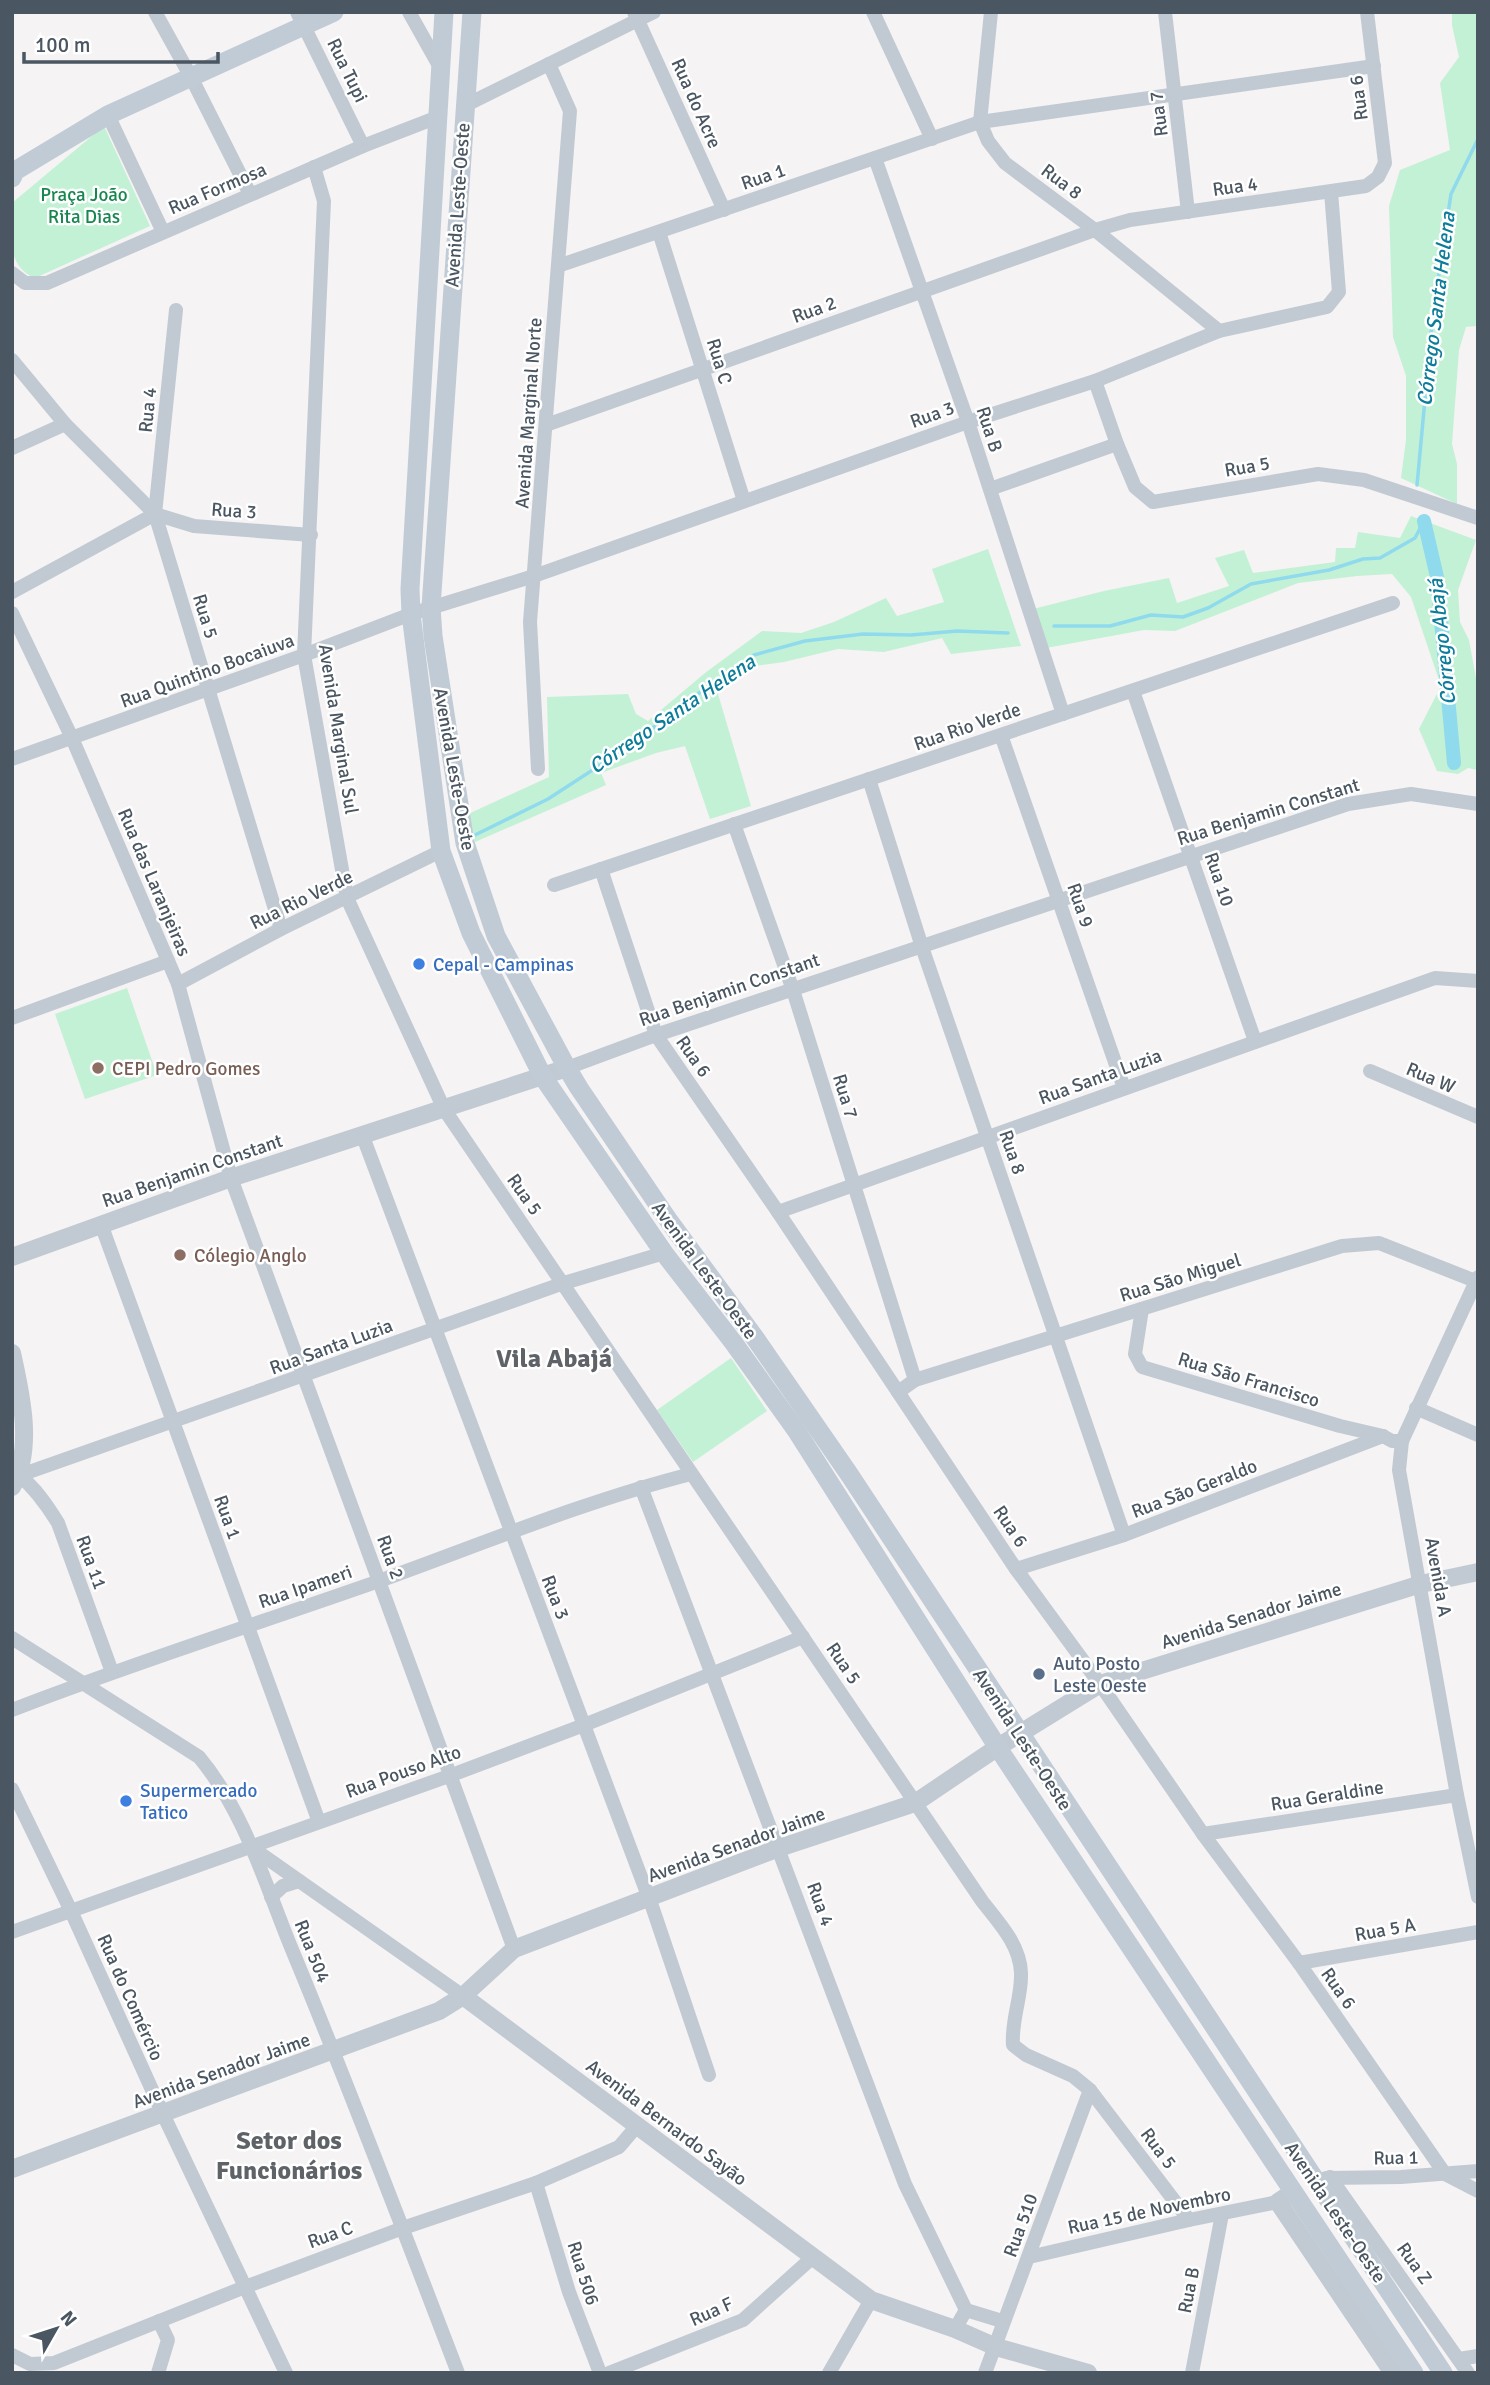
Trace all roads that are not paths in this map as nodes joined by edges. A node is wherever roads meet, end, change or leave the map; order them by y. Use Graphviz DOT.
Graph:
graph roads {
  1 [pos="155,12"];
  2 [pos="334,12"];
  3 [pos="409,12"];
  4 [pos="444,12"];
  5 [pos="472,12"];
  6 [pos="654,12"];
  7 [pos="873,12"];
  8 [pos="991,12"];
  9 [pos="1165,12"];
  10 [pos="1367,12"];
  11 [pos="636,16"];
  12 [pos="301,19"];
  13 [pos="549,64"];
  14 [pos="1374,66"];
  15 [pos="441,69"];
  16 [pos="191,77"];
  17 [pos="1174,93"];
  18 [pos="464,106"];
  19 [pos="108,115"];
  20 [pos="439,117"];
  21 [pos="980,122"];
  22 [pos="932,139"];
  23 [pos="363,146"];
  24 [pos="875,158"];
  25 [pos="314,167"];
  26 [pos="13,172"];
  27 [pos="1378,177"];
  28 [pos="1331,192"];
  29 [pos="250,194"];
  30 [pos="724,210"];
  31 [pos="1188,212"];
  32 [pos="1095,230"];
  33 [pos="163,232"];
  34 [pos="659,232"];
  35 [pos="558,266"];
  36 [pos="12,274"];
  37 [pos="922,290"];
  38 [pos="176,310"];
  39 [pos="1219,331"];
  40 [pos="12,360"];
  41 [pos="702,369"];
  42 [pos="1095,381"];
  43 [pos="968,422"];
  44 [pos="65,424"];
  45 [pos="546,425"];
  46 [pos="1117,444"];
  47 [pos="12,448"];
  48 [pos="990,489"];
  49 [pos="744,501"];
  50 [pos="155,514"];
  51 [pos="1478,518"];
  52 [pos="311,535"];
  53 [pos="534,576"];
  54 [pos="12,592"];
  55 [pos="1393,603"];
  56 [pos="431,607"];
  57 [pos="12,613"];
  58 [pos="411,614"];
  59 [pos="304,656"];
  60 [pos="208,691"];
  61 [pos="1133,691"];
  62 [pos="1063,714"];
  63 [pos="1001,735"];
  64 [pos="72,738"];
  65 [pos="12,760"];
  66 [pos="538,769"];
  67 [pos="869,779"];
  68 [pos="1472,802"];
  69 [pos="734,824"];
  70 [pos="441,851"];
  71 [pos="1192,857"];
  72 [pos="601,869"];
  73 [pos="554,885"];
  74 [pos="347,898"];
  75 [pos="1059,901"];
  76 [pos="281,929"];
  77 [pos="922,947"];
  78 [pos="168,961"];
  79 [pos="1478,981"];
  80 [pos="178,984"];
  81 [pos="793,990"];
  82 [pos="12,1018"];
  83 [pos="656,1035"];
  84 [pos="1255,1041"];
  85 [pos="566,1068"];
  86 [pos="1370,1071"];
  87 [pos="543,1077"];
  88 [pos="1124,1088"];
  89 [pos="444,1109"];
  90 [pos="1478,1117"];
  91 [pos="362,1134"];
  92 [pos="987,1137"];
  93 [pos="231,1178"];
  94 [pos="853,1185"];
  95 [pos="778,1212"];
  96 [pos="101,1224"];
  97 [pos="664,1253"];
  98 [pos="12,1257"];
  99 [pos="1477,1280"];
  100 [pos="564,1283"];
  101 [pos="1142,1309"];
  102 [pos="435,1329"];
  103 [pos="1056,1336"];
  104 [pos="12,1353"];
  105 [pos="304,1376"];
  106 [pos="915,1380"];
  107 [pos="898,1392"];
  108 [pos="1416,1408"];
  109 [pos="173,1422"];
  110 [pos="1478,1435"];
  111 [pos="1383,1436"];
  112 [pos="1402,1441"];
  113 [pos="691,1474"];
  114 [pos="15,1480"];
  115 [pos="641,1487"];
  116 [pos="512,1533"];
  117 [pos="1124,1535"];
  118 [pos="1016,1569"];
  119 [pos="1478,1572"];
  120 [pos="379,1581"];
  121 [pos="1421,1584"];
  122 [pos="246,1627"];
  123 [pos="803,1637"];
  124 [pos="12,1638"];
  125 [pos="112,1672"];
  126 [pos="712,1674"];
  127 [pos="82,1683"];
  128 [pos="1100,1684"];
  129 [pos="12,1710"];
  130 [pos="584,1725"];
  131 [pos="1019,1734"];
  132 [pos="998,1747"];
  133 [pos="449,1776"];
  134 [pos="12,1789"];
  135 [pos="1457,1795"];
  136 [pos="915,1803"];
  137 [pos="319,1822"];
  138 [pos="1203,1833"];
  139 [pos="250,1847"];
  140 [pos="779,1848"];
  141 [pos="299,1881"];
  142 [pos="271,1897"];
  143 [pos="1478,1897"];
  144 [pos="648,1898"];
  145 [pos="71,1911"];
  146 [pos="12,1932"];
  147 [pos="1478,1933"];
  148 [pos="514,1949"];
  149 [pos="1299,1964"];
  150 [pos="463,1996"];
  151 [pos="334,2050"];
  152 [pos="709,2075"];
  153 [pos="1090,2090"];
  154 [pos="163,2114"];
  155 [pos="636,2127"];
  156 [pos="12,2169"];
  157 [pos="1478,2171"];
  158 [pos="1445,2174"];
  159 [pos="1323,2179"];
  160 [pos="536,2183"];
  161 [pos="1478,2191"];
  162 [pos="1286,2197"];
  163 [pos="1222,2214"];
  164 [pos="1189,2220"];
  165 [pos="403,2228"];
  166 [pos="813,2257"];
  167 [pos="1029,2257"];
  168 [pos="245,2287"];
  169 [pos="871,2300"];
  170 [pos="966,2310"];
  171 [pos="159,2321"];
  172 [pos="1002,2321"];
  173 [pos="956,2329"];
  174 [pos="996,2347"];
  175 [pos="12,2355"];
  176 [pos="1478,2356"];
  177 [pos="1458,2359"];
  178 [pos="158,2373"];
  179 [pos="286,2373"];
  180 [pos="458,2373"];
  181 [pos="600,2373"];
  182 [pos="608,2373"];
  183 [pos="829,2373"];
  184 [pos="985,2373"];
  185 [pos="1088,2373"];
  186 [pos="1192,2373"];
  187 [pos="1393,2373"];
  188 [pos="1414,2373"];
  189 [pos="1443,2373"];
  190 [pos="1468,2373"];
  1 -- 16 [label="street"];
  2 -- 12 [label="main road"];
  3 -- 15 [label="street"];
  4 -- 15 [label="main road, Avenida Leste-Oeste"];
  5 -- 18 [label="main road, Avenida Leste-Oeste"];
  6 -- 11 [label="street"];
  7 -- 22 [label="street"];
  8 -- 21 [label="street"];
  9 -- 17 [label="street, Rua 7"];
  10 -- 14 [label="street, Rua 6"];
  11 -- 13 [label="street"];
  11 -- 30 [label="street, Rua do Acre"];
  12 -- 16 [label="main road"];
  12 -- 23 [label="street, Rua Tupi"];
  13 -- 18 [label="street"];
  13 -- 35 [label="street, Avenida Marginal Norte"];
  14 -- 17 [label="street"];
  14 -- 27 [label="street, Rua 6"];
  15 -- 20 [label="main road, Avenida Leste-Oeste"];
  16 -- 19 [label="main road"];
  16 -- 29 [label="street"];
  17 -- 21 [label="street"];
  17 -- 31 [label="street, Rua 7"];
  18 -- 56 [label="main road, Avenida Leste-Oeste"];
  19 -- 26 [label="main road"];
  19 -- 33 [label="street"];
  20 -- 23 [label="street, Rua Formosa"];
  20 -- 58 [label="main road, Avenida Leste-Oeste"];
  21 -- 22 [label="street, Rua 1"];
  21 -- 32 [label="street, Rua 8"];
  22 -- 24 [label="street, Rua 1"];
  23 -- 25 [label="street, Rua Formosa"];
  24 -- 30 [label="street, Rua 1"];
  24 -- 37 [label="street, Rua B"];
  25 -- 29 [label="street, Rua Formosa"];
  25 -- 52 [label="street, Avenida Marginal Sul"];
  27 -- 28 [label="street, Rua 4"];
  28 -- 31 [label="street, Rua 4"];
  28 -- 39 [label="street, Rua 3"];
  29 -- 33 [label="street, Rua Formosa"];
  30 -- 34 [label="street, Rua 1"];
  31 -- 32 [label="street, Rua 4"];
  32 -- 37 [label="street, Rua 2"];
  32 -- 39 [label="street, Rua 8"];
  33 -- 36 [label="street, Rua Formosa"];
  34 -- 35 [label="street, Rua 1"];
  34 -- 41 [label="street, Rua C"];
  35 -- 45 [label="street, Avenida Marginal Norte"];
  37 -- 41 [label="street, Rua 2"];
  37 -- 43 [label="street, Rua B"];
  38 -- 50 [label="street, Rua 4"];
  39 -- 42 [label="street, Rua 3"];
  40 -- 44 [label="street, Rua 5"];
  41 -- 45 [label="street, Rua 2"];
  41 -- 49 [label="street, Rua C"];
  42 -- 43 [label="street, Rua 3"];
  42 -- 46 [label="street, Rua 5"];
  43 -- 48 [label="street, Rua B"];
  43 -- 49 [label="street, Rua 3"];
  44 -- 47 [label="street"];
  44 -- 50 [label="street, Rua 5"];
  45 -- 53 [label="street, Avenida Marginal Norte"];
  46 -- 48 [label="street"];
  46 -- 51 [label="street, Rua 5"];
  48 -- 62 [label="street, Rua B"];
  49 -- 53 [label="street, Rua 3"];
  50 -- 52 [label="street, Rua 3"];
  50 -- 54 [label="street"];
  50 -- 60 [label="street, Rua 5"];
  52 -- 59 [label="street, Avenida Marginal Sul"];
  53 -- 56 [label="street, Rua Quintino Bocaiuva"];
  53 -- 66 [label="street, Avenida Marginal Norte"];
  55 -- 61 [label="street, Rua Rio Verde"];
  56 -- 58 [label="street, Rua Quintino Bocaiuva"];
  56 -- 85 [label="main road, Avenida Leste-Oeste"];
  57 -- 64 [label="street, Rua das Laranjeiras"];
  58 -- 59 [label="street, Rua Quintino Bocaiuva"];
  58 -- 70 [label="main road, Avenida Leste-Oeste"];
  59 -- 60 [label="street, Rua Quintino Bocaiuva"];
  59 -- 74 [label="street, Avenida Marginal Sul"];
  60 -- 64 [label="street, Rua Quintino Bocaiuva"];
  60 -- 76 [label="street, Rua 5"];
  61 -- 62 [label="street, Rua Rio Verde"];
  61 -- 71 [label="street, Rua 10"];
  62 -- 63 [label="street, Rua Rio Verde"];
  63 -- 67 [label="street, Rua Rio Verde"];
  63 -- 75 [label="street, Rua 9"];
  64 -- 65 [label="street, Rua Quintino Bocaiuva"];
  64 -- 78 [label="street, Rua das Laranjeiras"];
  67 -- 69 [label="street, Rua Rio Verde"];
  67 -- 77 [label="street, Rua 8"];
  68 -- 71 [label="street, Rua Benjamin Constant"];
  69 -- 72 [label="street, Rua Rio Verde"];
  69 -- 81 [label="street, Rua 7"];
  70 -- 74 [label="street, Rua Rio Verde"];
  70 -- 87 [label="main road, Avenida Leste-Oeste"];
  71 -- 75 [label="street, Rua Benjamin Constant"];
  71 -- 84 [label="street, Rua 10"];
  72 -- 73 [label="street, Rua Rio Verde"];
  72 -- 83 [label="street, Rua 6"];
  74 -- 76 [label="street, Rua Rio Verde"];
  74 -- 89 [label="street, Avenida Marginal Sul"];
  75 -- 77 [label="street, Rua Benjamin Constant"];
  75 -- 88 [label="street, Rua 9"];
  76 -- 80 [label="street, Rua Rio Verde"];
  77 -- 81 [label="street, Rua Benjamin Constant"];
  77 -- 92 [label="street, Rua 8"];
  78 -- 80 [label="street, Rua das Laranjeiras"];
  78 -- 82 [label="street"];
  79 -- 84 [label="street, Rua Santa Luzia"];
  80 -- 93 [label="street, Rua das Laranjeiras"];
  81 -- 83 [label="street, Rua Benjamin Constant"];
  81 -- 94 [label="street, Rua 7"];
  83 -- 85 [label="street, Rua Benjamin Constant"];
  83 -- 95 [label="street, Rua 6"];
  84 -- 88 [label="street, Rua Santa Luzia"];
  85 -- 87 [label="street, Rua Benjamin Constant"];
  85 -- 131 [label="main road, Avenida Leste-Oeste"];
  86 -- 90 [label="street, Rua W"];
  87 -- 89 [label="street, Rua Benjamin Constant"];
  87 -- 97 [label="main road, Avenida Leste-Oeste"];
  88 -- 92 [label="street, Rua Santa Luzia"];
  89 -- 91 [label="street, Rua Benjamin Constant"];
  89 -- 100 [label="street, Rua 5"];
  91 -- 93 [label="street, Rua Benjamin Constant"];
  91 -- 102 [label="street, Rua 3"];
  92 -- 94 [label="street, Rua Santa Luzia"];
  92 -- 103 [label="street, Rua 8"];
  93 -- 96 [label="street, Rua Benjamin Constant"];
  93 -- 105 [label="street, Rua 2"];
  94 -- 95 [label="street, Rua Santa Luzia"];
  94 -- 106 [label="street, Rua 7"];
  95 -- 107 [label="street, Rua 6"];
  96 -- 98 [label="street, Rua Benjamin Constant"];
  96 -- 109 [label="street, Rua 1"];
  97 -- 100 [label="street, Rua Santa Luzia"];
  97 -- 132 [label="main road, Avenida Leste-Oeste"];
  99 -- 101 [label="street, Rua São Miguel"];
  99 -- 108 [label="street, Avenida A"];
  100 -- 102 [label="street, Rua Santa Luzia"];
  100 -- 113 [label="street, Rua 5"];
  101 -- 103 [label="street, Rua São Miguel"];
  101 -- 111 [label="street, Rua São Francisco"];
  102 -- 105 [label="street, Rua Santa Luzia"];
  102 -- 116 [label="street, Rua 3"];
  103 -- 106 [label="street, Rua São Miguel"];
  103 -- 117 [label="street, Rua 8"];
  104 -- 114 [label="street"];
  105 -- 109 [label="street, Rua Santa Luzia"];
  105 -- 120 [label="street, Rua 2"];
  106 -- 107 [label="street, Rua São Miguel"];
  107 -- 118 [label="street, Rua 6"];
  108 -- 110 [label="street"];
  108 -- 112 [label="street, Avenida A"];
  109 -- 114 [label="street, Rua Santa Luzia"];
  109 -- 122 [label="street, Rua 1"];
  111 -- 112 [label="street, Rua São Francisco"];
  111 -- 117 [label="street, Rua São Geraldo"];
  112 -- 121 [label="street, Avenida A"];
  113 -- 115 [label="street, Rua Ipameri"];
  113 -- 123 [label="street, Rua 5"];
  114 -- 125 [label="street, Rua 11"];
  115 -- 116 [label="street, Rua Ipameri"];
  115 -- 126 [label="street, Rua 4"];
  116 -- 120 [label="street, Rua Ipameri"];
  116 -- 130 [label="street, Rua 3"];
  117 -- 118 [label="street, Rua São Geraldo"];
  118 -- 128 [label="street, Rua 6"];
  119 -- 121 [label="street, Avenida Senador Jaime"];
  120 -- 122 [label="street, Rua Ipameri"];
  120 -- 133 [label="street, Rua 2"];
  121 -- 128 [label="street, Avenida Senador Jaime"];
  121 -- 135 [label="street, Avenida A"];
  122 -- 125 [label="street, Rua Ipameri"];
  122 -- 137 [label="street, Rua 1"];
  123 -- 126 [label="street, Rua Pouso Alto"];
  123 -- 136 [label="street, Rua 5"];
  124 -- 127 [label="street, Rua 504"];
  125 -- 127 [label="street, Rua Ipameri"];
  126 -- 130 [label="street, Rua Pouso Alto"];
  126 -- 140 [label="street, Rua 4"];
  127 -- 129 [label="street, Rua Ipameri"];
  127 -- 139 [label="street, Rua 504"];
  128 -- 131 [label="street, Avenida Senador Jaime"];
  128 -- 138 [label="street, Rua 6"];
  130 -- 133 [label="street, Rua Pouso Alto"];
  130 -- 144 [label="street, Rua 3"];
  131 -- 132 [label="street, Avenida Senador Jaime"];
  131 -- 159 [label="main road, Avenida Leste-Oeste"];
  132 -- 136 [label="street, Avenida Senador Jaime"];
  132 -- 162 [label="main road, Avenida Leste-Oeste"];
  133 -- 137 [label="street, Rua Pouso Alto"];
  133 -- 148 [label="street, Rua 2"];
  134 -- 145 [label="street, Rua do Comércio"];
  135 -- 138 [label="street, Rua Geraldine"];
  135 -- 143 [label="street, Avenida A"];
  136 -- 140 [label="street, Avenida Senador Jaime"];
  136 -- 153 [label="street, Rua 5"];
  137 -- 139 [label="street, Rua Pouso Alto"];
  138 -- 149 [label="street, Rua 6"];
  139 -- 141 [label="street, Avenida Bernardo Sayão"];
  139 -- 142 [label="street, Rua 504"];
  139 -- 145 [label="street, Rua Pouso Alto"];
  140 -- 144 [label="street, Avenida Senador Jaime"];
  140 -- 170 [label="street, Rua 4"];
  141 -- 142 [label="street"];
  141 -- 150 [label="street, Avenida Bernardo Sayão"];
  142 -- 151 [label="street, Rua 504"];
  144 -- 148 [label="street, Avenida Senador Jaime"];
  144 -- 152 [label="street, Rua 3"];
  145 -- 146 [label="street, Rua Pouso Alto"];
  145 -- 154 [label="street, Rua do Comércio"];
  147 -- 149 [label="street, Rua 5 A"];
  148 -- 150 [label="street, Avenida Senador Jaime"];
  149 -- 158 [label="street, Rua 6"];
  150 -- 151 [label="street, Avenida Senador Jaime"];
  150 -- 155 [label="street, Avenida Bernardo Sayão"];
  151 -- 154 [label="street, Avenida Senador Jaime"];
  151 -- 165 [label="street, Rua 504"];
  153 -- 164 [label="street, Rua 5"];
  153 -- 167 [label="street, Rua 510"];
  154 -- 156 [label="street, Avenida Senador Jaime"];
  154 -- 168 [label="street, Rua do Comércio"];
  155 -- 160 [label="street, Rua C"];
  155 -- 166 [label="street, Avenida Bernardo Sayão"];
  157 -- 158 [label="street, Rua 1"];
  158 -- 159 [label="street, Rua 1"];
  158 -- 161 [label="street"];
  159 -- 177 [label="street, Rua Z"];
  159 -- 189 [label="main road, Avenida Leste-Oeste"];
  160 -- 165 [label="street, Rua C"];
  160 -- 181 [label="street, Rua 506"];
  162 -- 163 [label="street, Rua 15 de Novembro"];
  162 -- 187 [label="street, Avenida Leste-Oeste"];
  162 -- 188 [label="main road, Avenida Leste-Oeste"];
  163 -- 164 [label="street, Rua 15 de Novembro"];
  163 -- 186 [label="street, Rua B"];
  164 -- 167 [label="street, Rua 15 de Novembro"];
  165 -- 168 [label="street, Rua C"];
  165 -- 180 [label="street, Rua 504"];
  166 -- 169 [label="street, Avenida Bernardo Sayão"];
  166 -- 182 [label="street, Rua F"];
  167 -- 172 [label="street, Rua 510"];
  168 -- 171 [label="street, Rua C"];
  168 -- 179 [label="street, Rua do Comércio"];
  169 -- 173 [label="street, Avenida Bernardo Sayão"];
  169 -- 183 [label="street"];
  170 -- 172 [label="street"];
  170 -- 173 [label="street"];
  171 -- 175 [label="street, Rua C"];
  171 -- 178 [label="street"];
  172 -- 174 [label="street, Rua 510"];
  173 -- 174 [label="street, Avenida Bernardo Sayão"];
  174 -- 184 [label="street, Rua 510"];
  174 -- 185 [label="street, Avenida Bernardo Sayão"];
  176 -- 177 [label="street"];
  177 -- 190 [label="street, Rua Z"];
}
